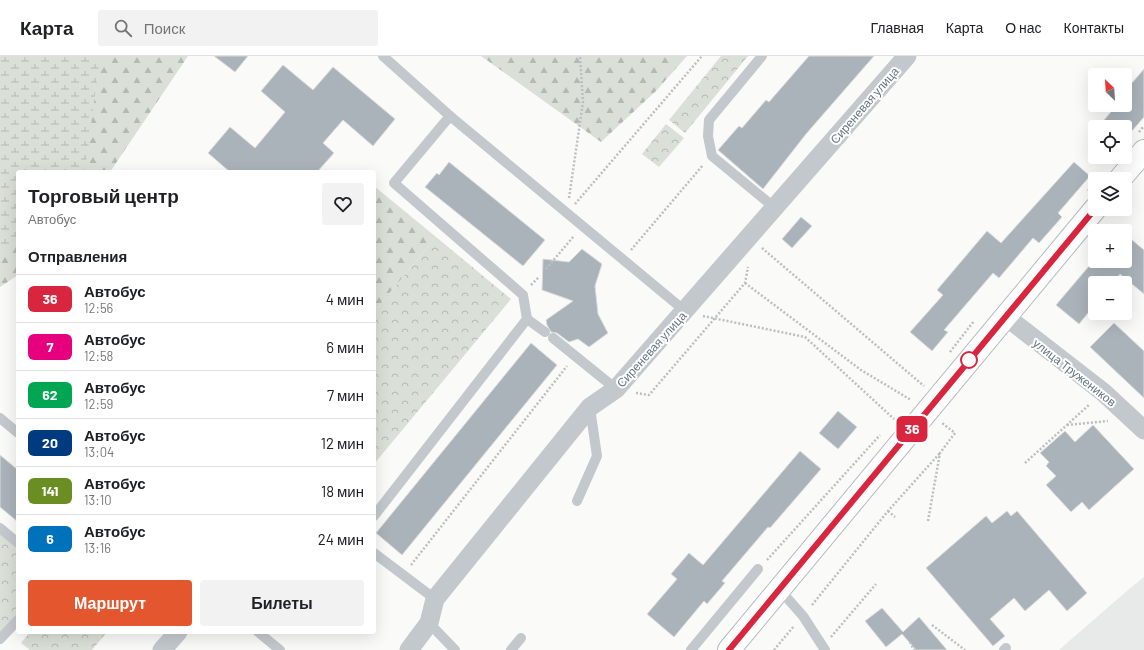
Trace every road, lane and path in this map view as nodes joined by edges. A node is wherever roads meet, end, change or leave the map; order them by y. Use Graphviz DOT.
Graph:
graph roads {
  1 [pos="382,56"];
  2 [pos="580,56"];
  3 [pos="702,56"];
  4 [pos="762,56"];
  5 [pos="907,56"];
  6 [pos="450,116"];
  7 [pos="1144,151"];
  8 [pos="712,156"];
  9 [pos="1126,172"];
  10 [pos="775,208"];
  11 [pos="567,213"];
  12 [pos="1089,216"];
  13 [pos="582,226"];
  14 [pos="760,246"];
  15 [pos="623,259"];
  16 [pos="546,268"];
  17 [pos="745,282"];
  18 [pos="685,311"];
  19 [pos="1005,316"];
  20 [pos="527,319"];
  21 [pos="576,355"];
  22 [pos="616,389"];
  23 [pos="1103,392"];
  24 [pos="903,394"];
  25 [pos="928,401"];
  26 [pos="590,407"];
  27 [pos="0,418"];
  28 [pos="1111,420"];
  29 [pos="890,424"];
  30 [pos="1066,425"];
  31 [pos="884,430"];
  32 [pos="1144,430"];
  33 [pos="16,431"];
  34 [pos="940,453"];
  35 [pos="1025,463"];
  36 [pos="577,501"];
  37 [pos="888,511"];
  38 [pos="376,513"];
  39 [pos="895,517"];
  40 [pos="928,520"];
  41 [pos="0,528"];
  42 [pos="16,541"];
  43 [pos="376,555"];
  44 [pos="758,569"];
  45 [pos="403,575"];
  46 [pos="876,584"];
  47 [pos="780,590"];
  48 [pos="435,599"];
  49 [pos="803,616"];
  50 [pos="16,622"];
  51 [pos="429,623"];
  52 [pos="932,624"];
  53 [pos="176,634"];
  54 [pos="260,634"];
  55 [pos="521,638"];
  56 [pos="0,639"];
  57 [pos="910,642"];
  58 [pos="822,649"];
  59 [pos="162,650"];
  60 [pos="280,650"];
  61 [pos="409,650"];
  62 [pos="455,650"];
  63 [pos="511,650"];
  64 [pos="691,650"];
  65 [pos="729,650"];
  66 [pos="774,650"];
  67 [pos="914,650"];
  68 [pos="966,650"];
  1 -- 6 [label="lane"];
  2 -- 11 [label="path"];
  3 -- 11 [label="path"];
  4 -- 8 [label="lane"];
  5 -- 10 [label="street, Сиреневая улица"];
  6 -- 11 [label="lane"];
  6 -- 20 [label="lane"];
  7 -- 9 [label="main road"];
  8 -- 10 [label="lane"];
  8 -- 15 [label="path"];
  10 -- 18 [label="street, Сиреневая улица"];
  11 -- 13 [label="lane"];
  12 -- 19 [label="main road"];
  13 -- 15 [label="lane"];
  13 -- 16 [label="path"];
  14 -- 25 [label="path"];
  15 -- 18 [label="lane"];
  17 -- 24 [label="path"];
  18 -- 22 [label="street, Сиреневая улица"];
  18 -- 29 [label="path"];
  19 -- 23 [label="street, улица Тружеников"];
  19 -- 25 [label="main road"];
  20 -- 21 [label="lane"];
  20 -- 38 [label="lane"];
  21 -- 22 [label="lane"];
  21 -- 45 [label="path"];
  22 -- 26 [label="street, Сиреневая улица"];
  23 -- 30 [label="path"];
  23 -- 32 [label="street, улица Тружеников"];
  25 -- 34 [label="path"];
  25 -- 47 [label="main road"];
  26 -- 36 [label="lane"];
  26 -- 48 [label="street, Сиреневая улица"];
  27 -- 33 [label="lane"];
  28 -- 30 [label="path"];
  30 -- 35 [label="path"];
  31 -- 44 [label="path"];
  34 -- 37 [label="path"];
  34 -- 40 [label="path"];
  37 -- 39 [label="path"];
  37 -- 49 [label="path"];
  41 -- 42 [label="lane"];
  43 -- 45 [label="lane"];
  44 -- 64 [label="lane"];
  45 -- 48 [label="lane"];
  46 -- 58 [label="path"];
  47 -- 49 [label="lane"];
  47 -- 65 [label="main road"];
  48 -- 51 [label="street, Сиреневая улица"];
  49 -- 58 [label="lane"];
  49 -- 66 [label="path"];
  50 -- 56 [label="lane"];
  51 -- 61 [label="street, Сиреневая улица"];
  51 -- 62 [label="lane"];
  52 -- 68 [label="path"];
  53 -- 59 [label="street"];
  54 -- 60 [label="lane"];
  55 -- 63 [label="lane"];
  57 -- 67 [label="path"];
}
